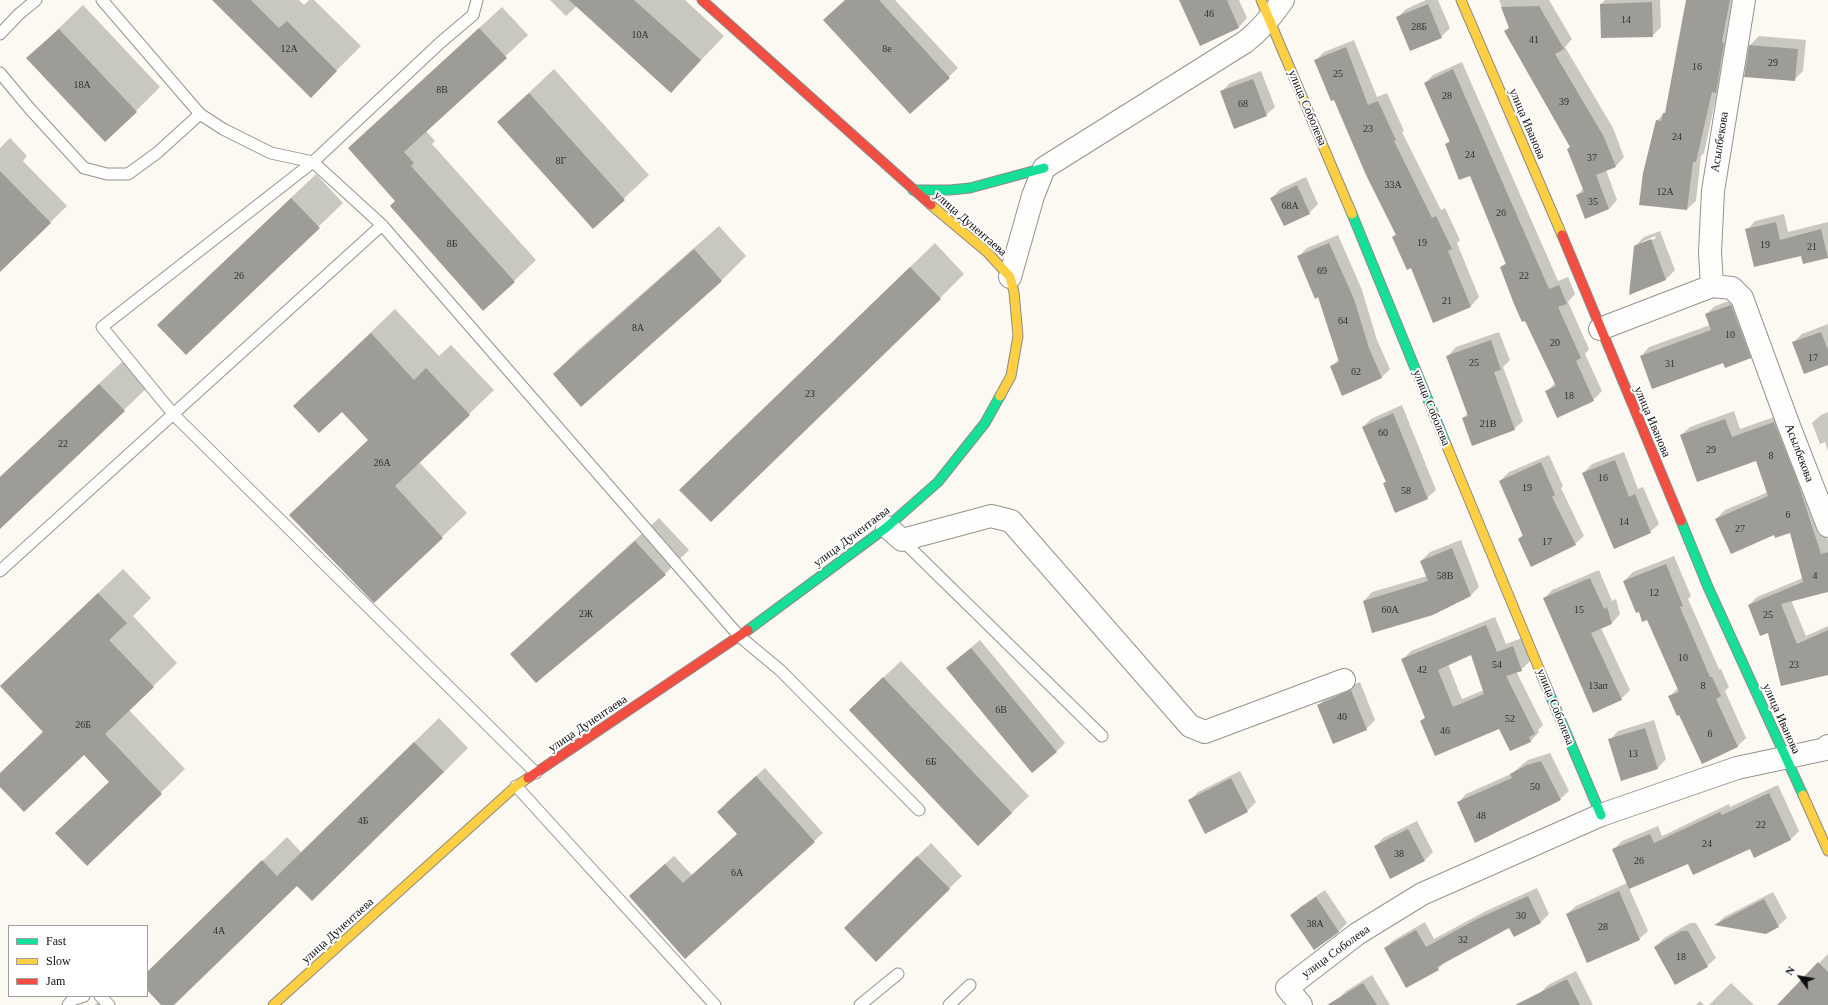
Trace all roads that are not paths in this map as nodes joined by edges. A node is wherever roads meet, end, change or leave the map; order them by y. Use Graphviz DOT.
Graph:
graph roads {
  1 [pos="36,0"];
  2 [pos="102,0"];
  3 [pos="476,0"];
  4 [pos="702,0"];
  5 [pos="1283,0"];
  6 [pos="1461,0"];
  7 [pos="1744,0"];
  8 [pos="1265,10"];
  9 [pos="0,34"];
  10 [pos="0,73"];
  11 [pos="200,114"];
  12 [pos="312,162"];
  13 [pos="1044,168"];
  14 [pos="913,190"];
  15 [pos="382,225"];
  16 [pos="1010,277"];
  17 [pos="1712,286"];
  18 [pos="1600,329"];
  19 [pos="174,415"];
  20 [pos="1828,526"];
  21 [pos="895,534"];
  22 [pos="0,571"];
  23 [pos="739,636"];
  24 [pos="1344,680"];
  25 [pos="1102,736"];
  26 [pos="1828,746"];
  27 [pos="1785,758"];
  28 [pos="536,773"];
  29 [pos="516,786"];
  30 [pos="919,810"];
  31 [pos="1601,816"];
  32 [pos="1828,851"];
  33 [pos="898,974"];
  34 [pos="970,985"];
  35 [pos="81,997"];
  36 [pos="101,997"];
  37 [pos="68,1005"];
  38 [pos="109,1005"];
  39 [pos="273,1005"];
  40 [pos="715,1005"];
  41 [pos="860,1005"];
  42 [pos="950,1005"];
  43 [pos="1301,1005"];
  1 -- 9 [label="lane"];
  2 -- 11 [label="lane"];
  3 -- 12 [label="lane"];
  4 -- 14 [label="street, улица Дунентаева"];
  5 -- 8 [label="street"];
  6 -- 18 [label="street, улица Иванова"];
  7 -- 17 [label="street, Асылбекова"];
  8 -- 13 [label="street"];
  8 -- 31 [label="street, улица Соболева"];
  10 -- 11 [label="lane"];
  11 -- 12 [label="lane"];
  12 -- 15 [label="lane"];
  12 -- 19 [label="lane"];
  13 -- 14 [label="street"];
  13 -- 16 [label="street"];
  14 -- 16 [label="street, улица Дунентаева"];
  15 -- 19 [label="lane"];
  15 -- 23 [label="lane"];
  16 -- 21 [label="street, улица Дунентаева"];
  17 -- 18 [label="street, Асылбекова"];
  17 -- 20 [label="street, Асылбекова"];
  18 -- 27 [label="street, улица Иванова"];
  19 -- 22 [label="lane"];
  19 -- 28 [label="lane"];
  21 -- 23 [label="street, улица Дунентаева"];
  21 -- 24 [label="street"];
  21 -- 25 [label="lane"];
  23 -- 28 [label="street, улица Дунентаева"];
  23 -- 30 [label="lane"];
  26 -- 27 [label="street"];
  27 -- 31 [label="street, улица Соболева"];
  27 -- 32 [label="street, улица Иванова"];
  28 -- 29 [label="street, улица Дунентаева"];
  29 -- 39 [label="street, улица Дунентаева"];
  29 -- 40 [label="lane"];
  31 -- 43 [label="street, улица Соболева"];
  33 -- 41 [label="lane"];
  34 -- 42 [label="lane"];
  35 -- 37 [label="lane"];
  36 -- 38 [label="lane"];
}
